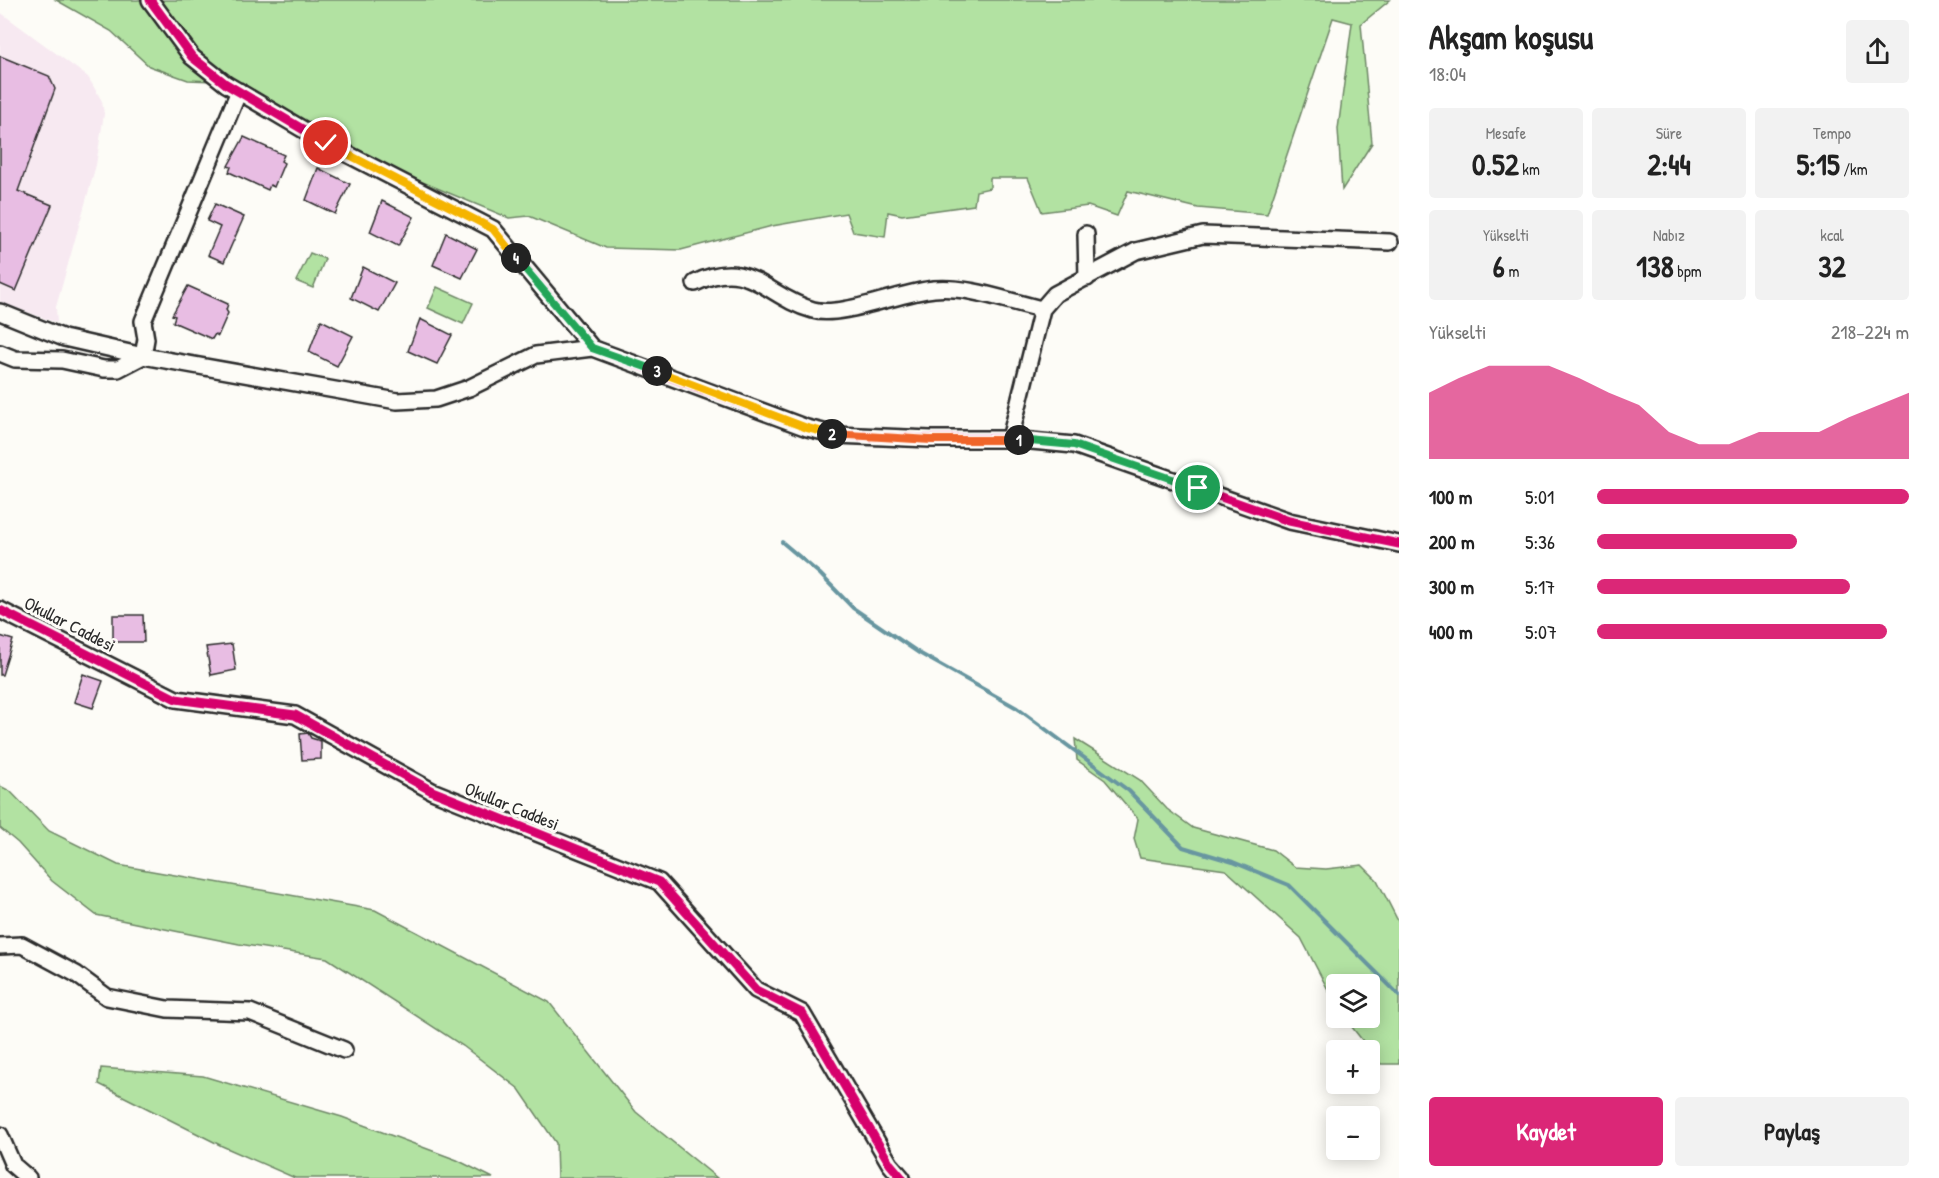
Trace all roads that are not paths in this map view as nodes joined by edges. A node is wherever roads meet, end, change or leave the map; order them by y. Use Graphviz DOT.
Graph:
graph roads {
  1 [pos="150,0"];
  2 [pos="238,91"];
  3 [pos="1086,234"];
  4 [pos="1390,243"];
  5 [pos="1087,278"];
  6 [pos="695,283"];
  7 [pos="1042,309"];
  8 [pos="0,312"];
  9 [pos="592,348"];
  10 [pos="0,353"];
  11 [pos="143,356"];
  12 [pos="1010,439"];
  13 [pos="1399,544"];
  14 [pos="0,610"];
  15 [pos="0,946"];
  16 [pos="344,1050"];
  17 [pos="0,1135"];
  18 [pos="28,1178"];
  19 [pos="902,1178"];
  1 -- 2 [label="street"];
  2 -- 9 [label="street"];
  2 -- 11 [label="street"];
  3 -- 5 [label="street"];
  4 -- 5 [label="street"];
  5 -- 7 [label="street"];
  6 -- 7 [label="street"];
  7 -- 12 [label="street"];
  8 -- 11 [label="street"];
  9 -- 11 [label="street"];
  9 -- 12 [label="street"];
  10 -- 11 [label="street"];
  12 -- 13 [label="street"];
  14 -- 19 [label="street, Okullar Caddesi"];
  15 -- 16 [label="street"];
  17 -- 18 [label="street"];
}
